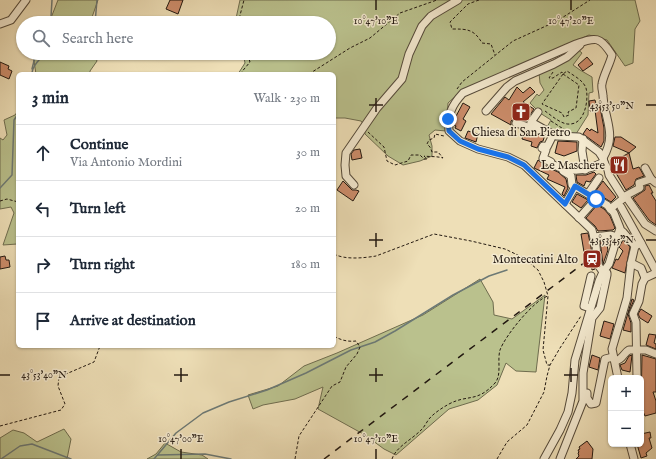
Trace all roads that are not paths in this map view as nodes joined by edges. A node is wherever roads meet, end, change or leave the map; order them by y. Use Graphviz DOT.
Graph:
graph roads {
  1 [pos="26,0"];
  2 [pos="458,0"];
  3 [pos="0,24"];
  4 [pos="583,42"];
  5 [pos="539,110"];
  6 [pos="486,111"];
  7 [pos="516,123"];
  8 [pos="556,137"];
  9 [pos="579,138"];
  10 [pos="603,160"];
  11 [pos="645,168"];
  12 [pos="562,169"];
  13 [pos="585,170"];
  14 [pos="599,178"];
  15 [pos="654,181"];
  16 [pos="354,184"];
  17 [pos="575,186"];
  18 [pos="588,194"];
  19 [pos="596,199"];
  20 [pos="626,199"];
  21 [pos="565,204"];
  22 [pos="621,207"];
  23 [pos="610,209"];
  24 [pos="579,218"];
  25 [pos="656,231"];
  26 [pos="619,234"];
  27 [pos="594,237"];
  28 [pos="633,238"];
  29 [pos="638,246"];
  30 [pos="631,262"];
  31 [pos="603,272"];
  32 [pos="656,272"];
  33 [pos="591,276"];
  34 [pos="645,278"];
  35 [pos="590,309"];
  36 [pos="636,349"];
  37 [pos="656,354"];
  38 [pos="586,358"];
  39 [pos="614,359"];
  40 [pos="618,375"];
  41 [pos="637,375"];
  42 [pos="631,447"];
  43 [pos="544,459"];
  44 [pos="560,459"];
  45 [pos="634,459"];
  1 -- 3 [label="street"];
  2 -- 16 [label="street"];
  4 -- 6 [label="street"];
  4 -- 10 [label="street"];
  4 -- 21 [label="street"];
  5 -- 8 [label="street"];
  7 -- 8 [label="street"];
  8 -- 9 [label="street"];
  8 -- 12 [label="street"];
  9 -- 10 [label="street"];
  9 -- 13 [label="street"];
  10 -- 13 [label="street"];
  10 -- 20 [label="street"];
  11 -- 15 [label="street"];
  12 -- 13 [label="street"];
  12 -- 17 [label="street"];
  14 -- 18 [label="street"];
  15 -- 20 [label="street"];
  17 -- 18 [label="street"];
  17 -- 21 [label="street"];
  18 -- 19 [label="street"];
  19 -- 23 [label="street"];
  19 -- 24 [label="street"];
  20 -- 23 [label="street"];
  20 -- 25 [label="street"];
  21 -- 24 [label="street"];
  22 -- 28 [label="street"];
  23 -- 26 [label="street"];
  24 -- 27 [label="street"];
  26 -- 27 [label="street"];
  26 -- 28 [label="street"];
  26 -- 31 [label="street"];
  27 -- 31 [label="street"];
  28 -- 29 [label="street"];
  29 -- 30 [label="street"];
  29 -- 32 [label="street"];
  30 -- 34 [label="street"];
  30 -- 39 [label="street"];
  31 -- 35 [label="street"];
  31 -- 38 [label="street"];
  32 -- 34 [label="street"];
  33 -- 35 [label="street"];
  34 -- 36 [label="street"];
  35 -- 43 [label="street"];
  36 -- 37 [label="street"];
  36 -- 39 [label="street"];
  36 -- 41 [label="street"];
  38 -- 39 [label="street"];
  38 -- 44 [label="street"];
  39 -- 40 [label="street"];
  42 -- 45 [label="street"];
}
